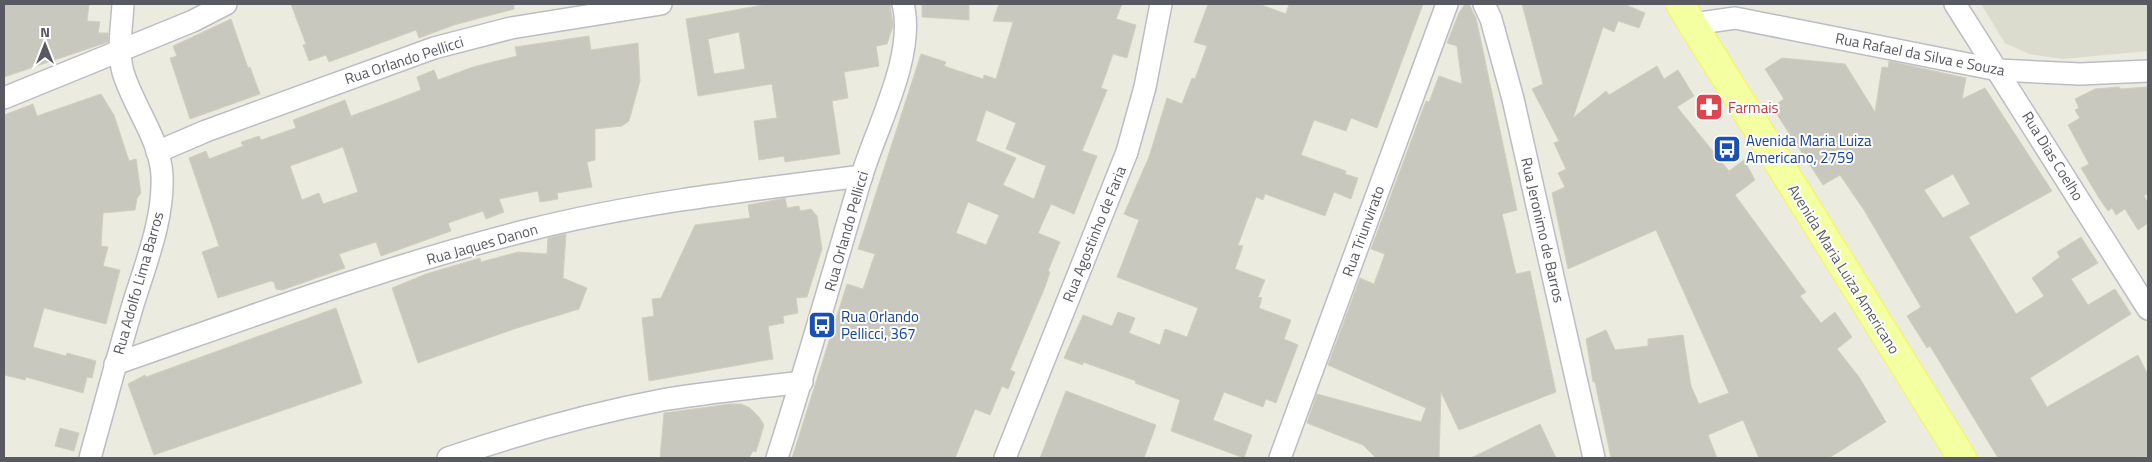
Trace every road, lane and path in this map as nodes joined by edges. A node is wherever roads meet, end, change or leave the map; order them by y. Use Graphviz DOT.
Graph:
graph roads {
  1 [pos="123,4"];
  2 [pos="226,4"];
  3 [pos="661,4"];
  4 [pos="904,4"];
  5 [pos="1161,4"];
  6 [pos="1447,4"];
  7 [pos="1484,4"];
  8 [pos="1956,4"];
  9 [pos="1687,14"];
  10 [pos="120,52"];
  11 [pos="1998,70"];
  12 [pos="2148,71"];
  13 [pos="4,98"];
  14 [pos="157,152"];
  15 [pos="862,176"];
  16 [pos="2148,309"];
  17 [pos="115,364"];
  18 [pos="802,382"];
  19 [pos="90,458"];
  20 [pos="448,458"];
  21 [pos="778,458"];
  22 [pos="1006,458"];
  23 [pos="1280,458"];
  24 [pos="1594,458"];
  25 [pos="1962,458"];
  1 -- 10 [label="street, Rua Adolfo Lima Barros"];
  2 -- 10 [label="street"];
  3 -- 14 [label="street, Rua Orlando Pellicci"];
  4 -- 15 [label="street, Rua Orlando Pellicci"];
  5 -- 22 [label="street, Rua Agostinho de Faria"];
  6 -- 23 [label="street, Rua Triunvirato"];
  7 -- 24 [label="street, Rua Jeronimo de Barros"];
  8 -- 11 [label="street, Rua Dias Coelho"];
  9 -- 11 [label="street, Rua Rafael da Silva e Souza"];
  9 -- 25 [label="main road, Avenida Maria Luiza Americano"];
  10 -- 13 [label="street"];
  10 -- 14 [label="street, Rua Adolfo Lima Barros"];
  11 -- 12 [label="street, Rua Rafael da Silva e Souza"];
  11 -- 16 [label="street, Rua Dias Coelho"];
  14 -- 17 [label="street, Rua Adolfo Lima Barros"];
  15 -- 17 [label="street, Rua Jaques Danon"];
  15 -- 18 [label="street, Rua Orlando Pellicci"];
  17 -- 19 [label="street, Rua Adolfo Lima Barros"];
  18 -- 20 [label="street"];
  18 -- 21 [label="street, Rua Orlando Pellicci"];
}
